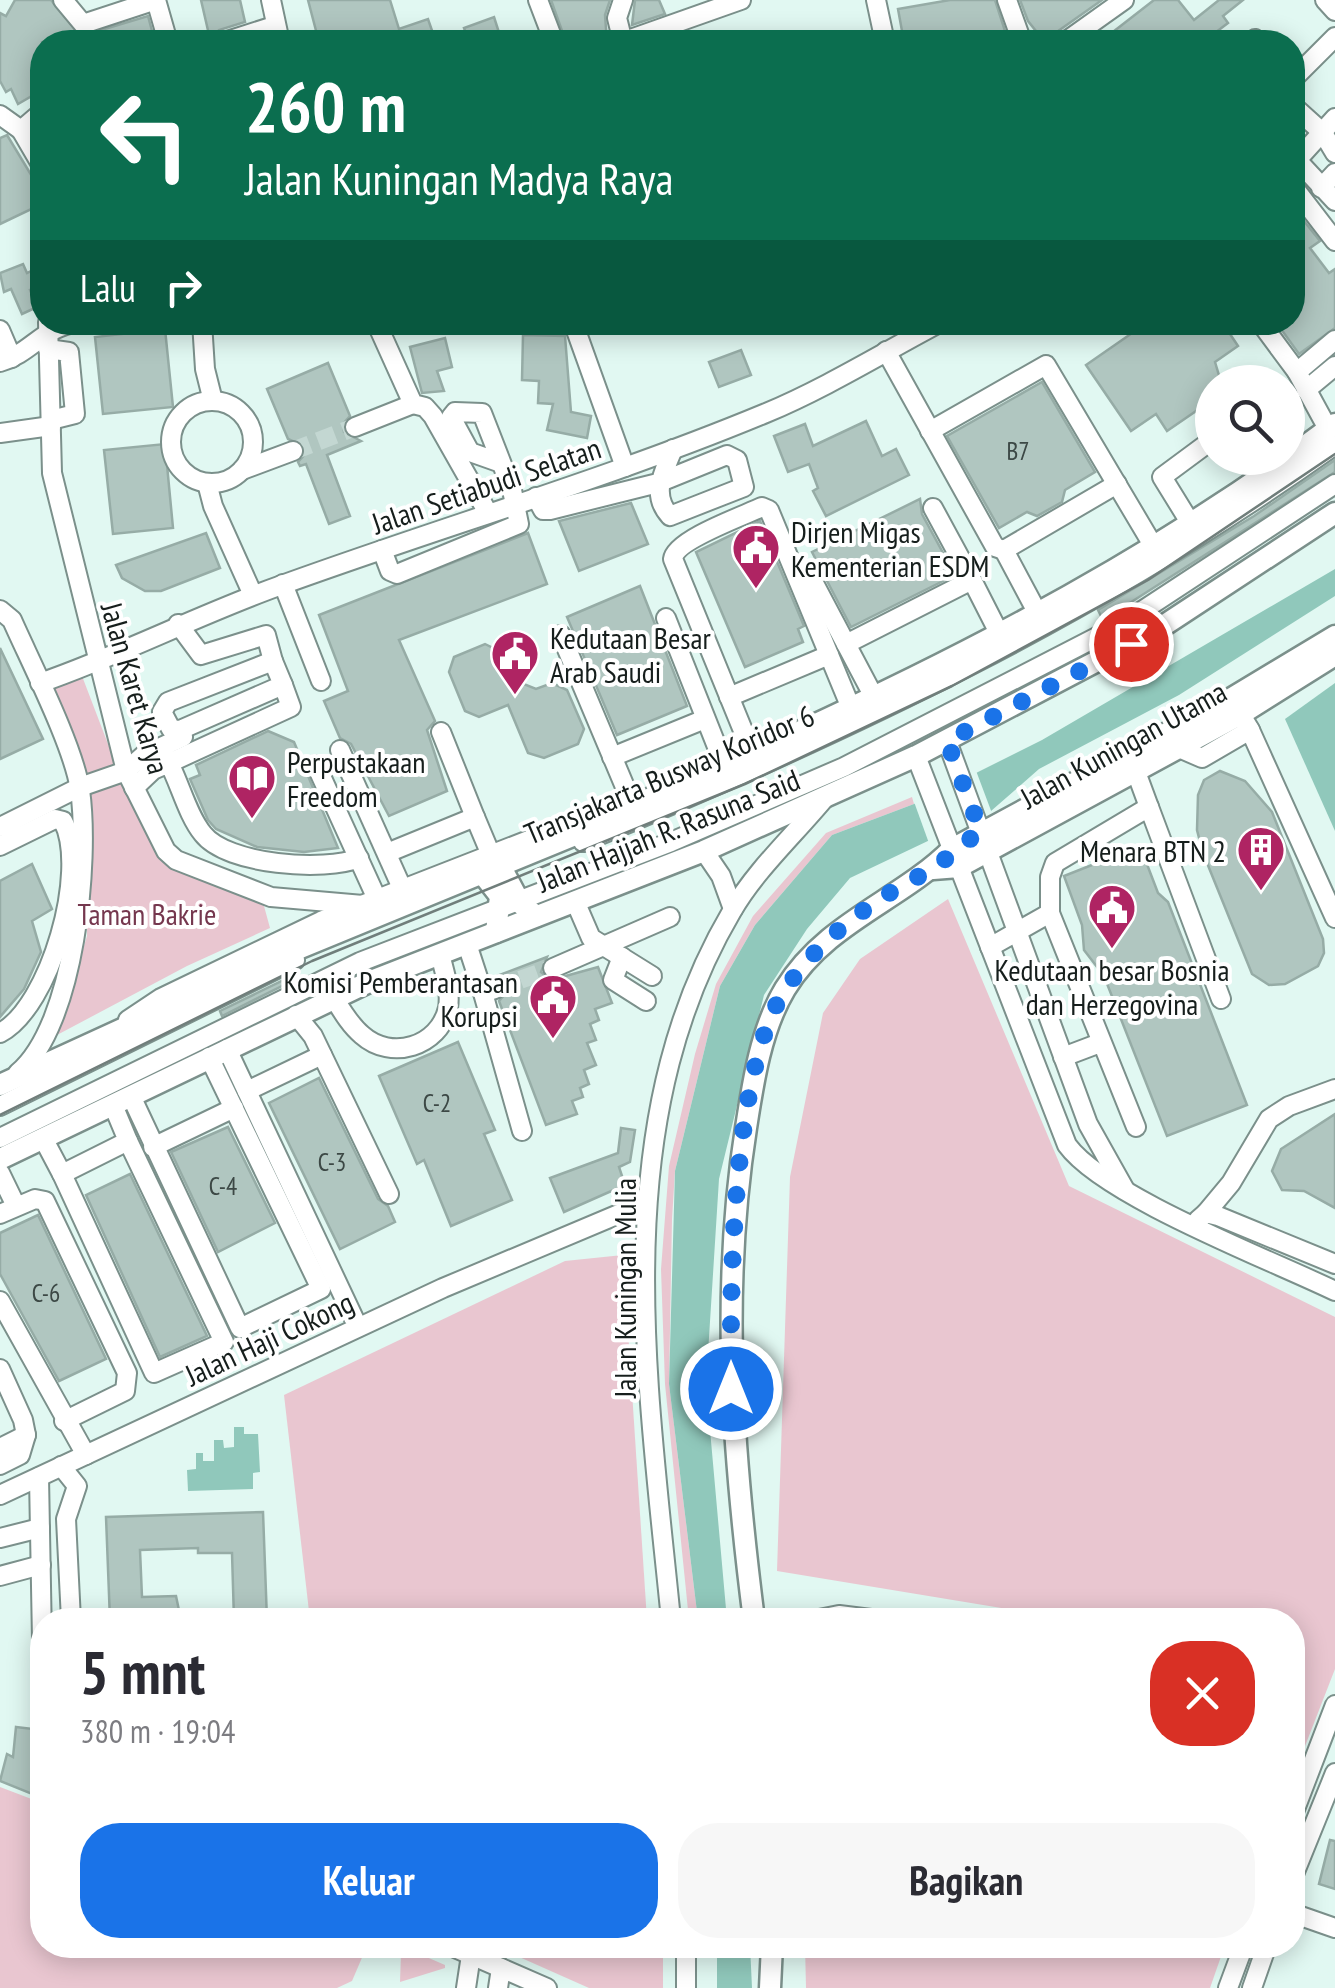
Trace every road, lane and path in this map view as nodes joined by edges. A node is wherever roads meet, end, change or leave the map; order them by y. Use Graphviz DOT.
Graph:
graph roads {
  1 [pos="63,0"];
  2 [pos="156,0"];
  3 [pos="270,0"];
  4 [pos="538,0"];
  5 [pos="623,0"];
  6 [pos="741,0"];
  7 [pos="876,0"];
  8 [pos="1007,0"];
  9 [pos="1124,0"];
  10 [pos="1324,0"];
  11 [pos="1335,11"];
  12 [pos="165,30"];
  13 [pos="276,30"];
  14 [pos="549,30"];
  15 [pos="619,30"];
  16 [pos="656,30"];
  17 [pos="882,30"];
  18 [pos="1018,30"];
  19 [pos="1082,30"];
  20 [pos="1335,37"];
  21 [pos="1305,67"];
  22 [pos="1305,114"];
  23 [pos="0,115"];
  24 [pos="30,125"];
  25 [pos="1325,130"];
  26 [pos="23,133"];
  27 [pos="30,145"];
  28 [pos="1305,151"];
  29 [pos="1335,153"];
  30 [pos="1305,169"];
  31 [pos="1335,173"];
  32 [pos="1328,194"];
  33 [pos="1305,202"];
  34 [pos="1335,241"];
  35 [pos="0,330"];
  36 [pos="37,335"];
  37 [pos="48,335"];
  38 [pos="203,335"];
  39 [pos="382,335"];
  40 [pos="578,335"];
  41 [pos="917,335"];
  42 [pos="1269,335"];
  43 [pos="1335,340"];
  44 [pos="886,351"];
  45 [pos="6,360"];
  46 [pos="1291,365"];
  47 [pos="1305,365"];
  48 [pos="1335,366"];
  49 [pos="1306,390"];
  50 [pos="213,401"];
  51 [pos="413,404"];
  52 [pos="51,423"];
  53 [pos="355,427"];
  54 [pos="930,431"];
  55 [pos="0,433"];
  56 [pos="1333,433"];
  57 [pos="672,448"];
  58 [pos="1305,448"];
  59 [pos="293,451"];
  60 [pos="1195,453"];
  61 [pos="501,463"];
  62 [pos="624,467"];
  63 [pos="242,470"];
  64 [pos="1262,475"];
  65 [pos="207,483"];
  66 [pos="658,484"];
  67 [pos="1117,484"];
  68 [pos="1335,484"];
  69 [pos="536,497"];
  70 [pos="516,504"];
  71 [pos="933,508"];
  72 [pos="488,513"];
  73 [pos="1335,514"];
  74 [pos="1191,524"];
  75 [pos="436,531"];
  76 [pos="1154,547"];
  77 [pos="382,550"];
  78 [pos="1004,550"];
  79 [pos="445,554"];
  80 [pos="808,572"];
  81 [pos="972,580"];
  82 [pos="283,584"];
  83 [pos="253,595"];
  84 [pos="0,610"];
  85 [pos="1037,612"];
  86 [pos="666,618"];
  87 [pos="178,624"];
  88 [pos="999,632"];
  89 [pos="561,635"];
  90 [pos="1335,636"];
  91 [pos="846,644"];
  92 [pos="1335,655"];
  93 [pos="828,656"];
  94 [pos="272,661"];
  95 [pos="98,663"];
  96 [pos="321,680"];
  97 [pos="40,682"];
  98 [pos="874,697"];
  99 [pos="729,698"];
  100 [pos="851,708"];
  101 [pos="1241,714"];
  102 [pos="705,719"];
  103 [pos="441,732"];
  104 [pos="184,740"];
  105 [pos="1174,740"];
  106 [pos="947,741"];
  107 [pos="340,750"];
  108 [pos="753,754"];
  109 [pos="165,755"];
  110 [pos="612,756"];
  111 [pos="916,756"];
  112 [pos="1132,762"];
  113 [pos="316,764"];
  114 [pos="725,767"];
  115 [pos="130,780"];
  116 [pos="80,787"];
  117 [pos="824,799"];
  118 [pos="1150,807"];
  119 [pos="627,808"];
  120 [pos="476,817"];
  121 [pos="0,827"];
  122 [pos="982,836"];
  123 [pos="0,846"];
  124 [pos="704,852"];
  125 [pos="953,852"];
  126 [pos="386,853"];
  127 [pos="359,858"];
  128 [pos="494,869"];
  129 [pos="402,888"];
  130 [pos="575,901"];
  131 [pos="370,902"];
  132 [pos="509,904"];
  133 [pos="733,909"];
  134 [pos="1050,914"];
  135 [pos="536,916"];
  136 [pos="670,917"];
  137 [pos="1335,918"];
  138 [pos="496,932"];
  139 [pos="1017,932"];
  140 [pos="467,944"];
  141 [pos="602,945"];
  142 [pos="990,947"];
  143 [pos="440,954"];
  144 [pos="622,958"];
  145 [pos="553,968"];
  146 [pos="652,976"];
  147 [pos="334,998"];
  148 [pos="1222,999"];
  149 [pos="646,1000"];
  150 [pos="296,1015"];
  151 [pos="0,1033"];
  152 [pos="95,1042"];
  153 [pos="1100,1044"];
  154 [pos="218,1053"];
  155 [pos="322,1055"];
  156 [pos="1063,1057"];
  157 [pos="5,1083"];
  158 [pos="1335,1090"];
  159 [pos="247,1091"];
  160 [pos="122,1100"];
  161 [pos="0,1106"];
  162 [pos="234,1108"];
  163 [pos="1136,1127"];
  164 [pos="522,1131"];
  165 [pos="0,1138"];
  166 [pos="43,1138"];
  167 [pos="128,1141"];
  168 [pos="153,1148"];
  169 [pos="0,1158"];
  170 [pos="0,1172"];
  171 [pos="62,1174"];
  172 [pos="1125,1191"];
  173 [pos="389,1194"];
  174 [pos="646,1203"];
  175 [pos="8,1210"];
  176 [pos="1200,1218"];
  177 [pos="1335,1264"];
  178 [pos="1335,1291"];
  179 [pos="0,1301"];
  180 [pos="358,1327"];
  181 [pos="0,1370"];
  182 [pos="64,1420"];
  183 [pos="26,1435"];
  184 [pos="0,1448"];
  185 [pos="86,1455"];
  186 [pos="0,1464"];
  187 [pos="61,1466"];
  188 [pos="39,1477"];
  189 [pos="0,1495"];
  190 [pos="40,1528"];
  191 [pos="0,1538"];
  192 [pos="41,1565"];
  193 [pos="0,1576"];
  194 [pos="42,1608"];
  195 [pos="70,1608"];
  196 [pos="670,1608"];
  197 [pos="753,1608"];
  198 [pos="1335,1705"];
  199 [pos="1335,1773"];
  200 [pos="1305,1783"];
  201 [pos="1305,1847"];
  202 [pos="1305,1917"];
  203 [pos="1335,1928"];
  204 [pos="471,1958"];
  205 [pos="478,1958"];
  206 [pos="686,1958"];
  207 [pos="771,1958"];
  208 [pos="1239,1958"];
  209 [pos="1263,1958"];
  210 [pos="500,1968"];
  211 [pos="466,1988"];
  212 [pos="498,1988"];
  213 [pos="546,1988"];
  214 [pos="686,1988"];
  215 [pos="770,1988"];
  216 [pos="1228,1988"];
  217 [pos="1252,1988"];
  1 -- 2 [label="street"];
  2 -- 12 [label="street"];
  3 -- 13 [label="street"];
  4 -- 14 [label="street"];
  5 -- 15 [label="street"];
  6 -- 16 [label="street"];
  7 -- 17 [label="street"];
  8 -- 18 [label="street"];
  9 -- 19 [label="street"];
  10 -- 11 [label="street"];
  20 -- 21 [label="street"];
  22 -- 25 [label="street"];
  23 -- 26 [label="street"];
  24 -- 26 [label="street"];
  25 -- 28 [label="street"];
  25 -- 29 [label="street"];
  26 -- 27 [label="street"];
  30 -- 32 [label="street"];
  31 -- 32 [label="street"];
  33 -- 34 [label="street"];
  35 -- 45 [label="street"];
  36 -- 45 [label="street"];
  37 -- 52 [label="street, Jalan Karet Karya"];
  38 -- 50 [label="street"];
  39 -- 51 [label="street"];
  40 -- 62 [label="street"];
  41 -- 44 [label="street, Jalan Setiabudi Selatan"];
  42 -- 46 [label="street"];
  43 -- 47 [label="street"];
  44 -- 54 [label="street"];
  44 -- 57 [label="street, Jalan Setiabudi Selatan"];
  48 -- 49 [label="street"];
  49 -- 56 [label="street"];
  50 -- 63 [label="street"];
  50 -- 65 [label="street"];
  51 -- 53 [label="street"];
  51 -- 72 [label="street"];
  52 -- 55 [label="street"];
  52 -- 95 [label="street, Jalan Karet Karya"];
  54 -- 67 [label="street"];
  54 -- 78 [label="street"];
  56 -- 58 [label="main road, Jalan Hajjah R. Rasuna Said"];
  56 -- 128 [label="street, Transjakarta Busway Koridor 6"];
  57 -- 62 [label="street, Jalan Setiabudi Selatan"];
  57 -- 66 [label="street"];
  59 -- 63 [label="street"];
  60 -- 74 [label="street"];
  61 -- 70 [label="street"];
  62 -- 69 [label="street, Jalan Setiabudi Selatan"];
  63 -- 65 [label="street"];
  64 -- 74 [label="main road, Jalan Hajjah R. Rasuna Said"];
  65 -- 83 [label="street"];
  66 -- 66 [label="street"];
  66 -- 69 [label="street"];
  67 -- 76 [label="street"];
  67 -- 78 [label="street"];
  68 -- 132 [label="street, Transjakarta Busway Koridor 6"];
  69 -- 70 [label="street, Jalan Setiabudi Selatan"];
  70 -- 72 [label="street, Jalan Setiabudi Selatan"];
  70 -- 79 [label="street"];
  71 -- 81 [label="street"];
  72 -- 75 [label="street, Jalan Setiabudi Selatan"];
  73 -- 106 [label="main road, Jalan Hajjah R. Rasuna Said"];
  74 -- 76 [label="main road, Jalan Hajjah R. Rasuna Said"];
  75 -- 77 [label="street, Jalan Setiabudi Selatan"];
  75 -- 79 [label="street"];
  76 -- 85 [label="main road, Jalan Hajjah R. Rasuna Said"];
  77 -- 79 [label="street"];
  77 -- 82 [label="street, Jalan Setiabudi Selatan"];
  78 -- 85 [label="street"];
  80 -- 91 [label="street"];
  81 -- 88 [label="street"];
  81 -- 91 [label="street"];
  82 -- 83 [label="street, Jalan Setiabudi Selatan"];
  82 -- 96 [label="street"];
  83 -- 87 [label="street, Jalan Setiabudi Selatan"];
  84 -- 97 [label="street, Jalan Hajjah R. Rasuna Said"];
  85 -- 88 [label="main road, Jalan Hajjah R. Rasuna Said"];
  86 -- 102 [label="street"];
  87 -- 94 [label="street"];
  87 -- 95 [label="street, Jalan Setiabudi Selatan"];
  88 -- 98 [label="main road, Jalan Hajjah R. Rasuna Said"];
  89 -- 110 [label="street"];
  90 -- 101 [label="main road, Jalan Kuningan Utama"];
  91 -- 98 [label="street"];
  92 -- 101 [label="main road, Jalan Kuningan Utama"];
  93 -- 99 [label="street"];
  93 -- 99 [label="street"];
  93 -- 100 [label="street"];
  94 -- 104 [label="street"];
  94 -- 104 [label="street"];
  95 -- 97 [label="street, Jalan Setiabudi Selatan"];
  95 -- 115 [label="street, Jalan Karet Karya"];
  97 -- 116 [label="street, Jalan Hajjah R. Rasuna Said"];
  98 -- 100 [label="main road, Jalan Hajjah R. Rasuna Said"];
  99 -- 108 [label="street"];
  100 -- 108 [label="main road, Jalan Hajjah R. Rasuna Said"];
  101 -- 105 [label="main road, Jalan Kuningan Utama"];
  101 -- 105 [label="street"];
  101 -- 137 [label="street"];
  102 -- 110 [label="street"];
  102 -- 114 [label="street"];
  103 -- 120 [label="street"];
  104 -- 109 [label="street"];
  105 -- 112 [label="main road, Jalan Kuningan Utama"];
  106 -- 111 [label="main road, Jalan Hajjah R. Rasuna Said"];
  106 -- 122 [label="street"];
  107 -- 126 [label="street"];
  108 -- 114 [label="main road, Jalan Hajjah R. Rasuna Said"];
  109 -- 115 [label="street"];
  109 -- 127 [label="street"];
  110 -- 119 [label="street"];
  111 -- 117 [label="main road, Jalan Hajjah R. Rasuna Said"];
  111 -- 125 [label="street"];
  112 -- 118 [label="street"];
  112 -- 122 [label="main road, Jalan Kuningan Utama"];
  113 -- 127 [label="street"];
  114 -- 119 [label="main road, Jalan Hajjah R. Rasuna Said"];
  115 -- 116 [label="street"];
  115 -- 131 [label="street, Jalan Karet Karya"];
  116 -- 121 [label="street"];
  116 -- 157 [label="street, Jalan Hajjah R. Rasuna Said"];
  117 -- 124 [label="main road, Jalan Hajjah R. Rasuna Said"];
  117 -- 133 [label="street, Jalan Kuningan Mulia"];
  118 -- 134 [label="street"];
  118 -- 148 [label="street"];
  119 -- 128 [label="main road, Jalan Hajjah R. Rasuna Said"];
  120 -- 126 [label="street"];
  120 -- 128 [label="street"];
  122 -- 125 [label="main road, Jalan Kuningan Utama"];
  122 -- 139 [label="street"];
  123 -- 151 [label="street"];
  124 -- 130 [label="main road, Jalan Hajjah R. Rasuna Said"];
  124 -- 133 [label="street"];
  125 -- 142 [label="street"];
  125 -- 197 [label="main road, Jalan Kuningan Utama"];
  126 -- 129 [label="street"];
  127 -- 131 [label="street"];
  128 -- 129 [label="street, Jalan Hajjah R. Rasuna Said"];
  128 -- 132 [label="main road"];
  128 -- 152 [label="main road, Jalan Hajjah R. Rasuna Said"];
  128 -- 161 [label="street, Transjakarta Busway Koridor 6"];
  129 -- 131 [label="street, Jalan Hajjah R. Rasuna Said"];
  130 -- 135 [label="main road, Jalan Hajjah R. Rasuna Said"];
  130 -- 141 [label="street"];
  131 -- 152 [label="street, Jalan Hajjah R. Rasuna Said"];
  132 -- 135 [label="main road"];
  132 -- 138 [label="main road"];
  132 -- 165 [label="street, Transjakarta Busway Koridor 6"];
  133 -- 174 [label="street, Jalan Kuningan Mulia"];
  134 -- 139 [label="street"];
  134 -- 153 [label="street"];
  135 -- 138 [label="main road, Jalan Hajjah R. Rasuna Said"];
  136 -- 141 [label="street"];
  138 -- 140 [label="main road, Jalan Hajjah R. Rasuna Said"];
  139 -- 142 [label="street"];
  139 -- 156 [label="street"];
  140 -- 143 [label="main road, Jalan Hajjah R. Rasuna Said"];
  140 -- 164 [label="street"];
  141 -- 144 [label="street"];
  141 -- 145 [label="street"];
  142 -- 172 [label="street"];
  143 -- 147 [label="main road, Jalan Hajjah R. Rasuna Said"];
  143 -- 147 [label="street"];
  144 -- 146 [label="street"];
  144 -- 149 [label="street"];
  147 -- 150 [label="main road, Jalan Hajjah R. Rasuna Said"];
  150 -- 154 [label="main road, Jalan Hajjah R. Rasuna Said"];
  150 -- 155 [label="street"];
  152 -- 157 [label="main road, Jalan Hajjah R. Rasuna Said"];
  153 -- 156 [label="street"];
  153 -- 163 [label="street"];
  154 -- 159 [label="street"];
  154 -- 160 [label="main road, Jalan Hajjah R. Rasuna Said"];
  154 -- 162 [label="street"];
  155 -- 159 [label="street"];
  155 -- 173 [label="street"];
  156 -- 172 [label="street"];
  158 -- 176 [label="street"];
  159 -- 180 [label="street"];
  160 -- 166 [label="main road, Jalan Hajjah R. Rasuna Said"];
  160 -- 167 [label="street"];
  160 -- 168 [label="street"];
  162 -- 168 [label="street"];
  162 -- 168 [label="street"];
  166 -- 169 [label="main road, Jalan Hajjah R. Rasuna Said"];
  166 -- 171 [label="street"];
  167 -- 171 [label="street"];
  167 -- 171 [label="street"];
  170 -- 175 [label="street"];
  172 -- 176 [label="street"];
  174 -- 180 [label="street, Jalan Haji Cokong"];
  174 -- 196 [label="street, Jalan Kuningan Mulia"];
  175 -- 182 [label="street"];
  176 -- 177 [label="street"];
  176 -- 178 [label="street"];
  179 -- 182 [label="street"];
  180 -- 185 [label="street, Jalan Haji Cokong"];
  181 -- 183 [label="street"];
  182 -- 185 [label="street"];
  183 -- 184 [label="street"];
  183 -- 186 [label="street"];
  185 -- 187 [label="street, Jalan Haji Cokong"];
  187 -- 188 [label="street, Jalan Haji Cokong"];
  187 -- 195 [label="street"];
  188 -- 189 [label="street, Jalan Haji Cokong"];
  188 -- 190 [label="street"];
  190 -- 191 [label="street"];
  190 -- 192 [label="street"];
  192 -- 193 [label="street"];
  192 -- 194 [label="street"];
  198 -- 200 [label="street"];
  199 -- 201 [label="street"];
  202 -- 203 [label="street"];
  204 -- 211 [label="street"];
  205 -- 210 [label="street"];
  206 -- 214 [label="street"];
  207 -- 215 [label="main road"];
  208 -- 216 [label="street"];
  209 -- 217 [label="street"];
  210 -- 212 [label="street"];
  210 -- 213 [label="street"];
}
